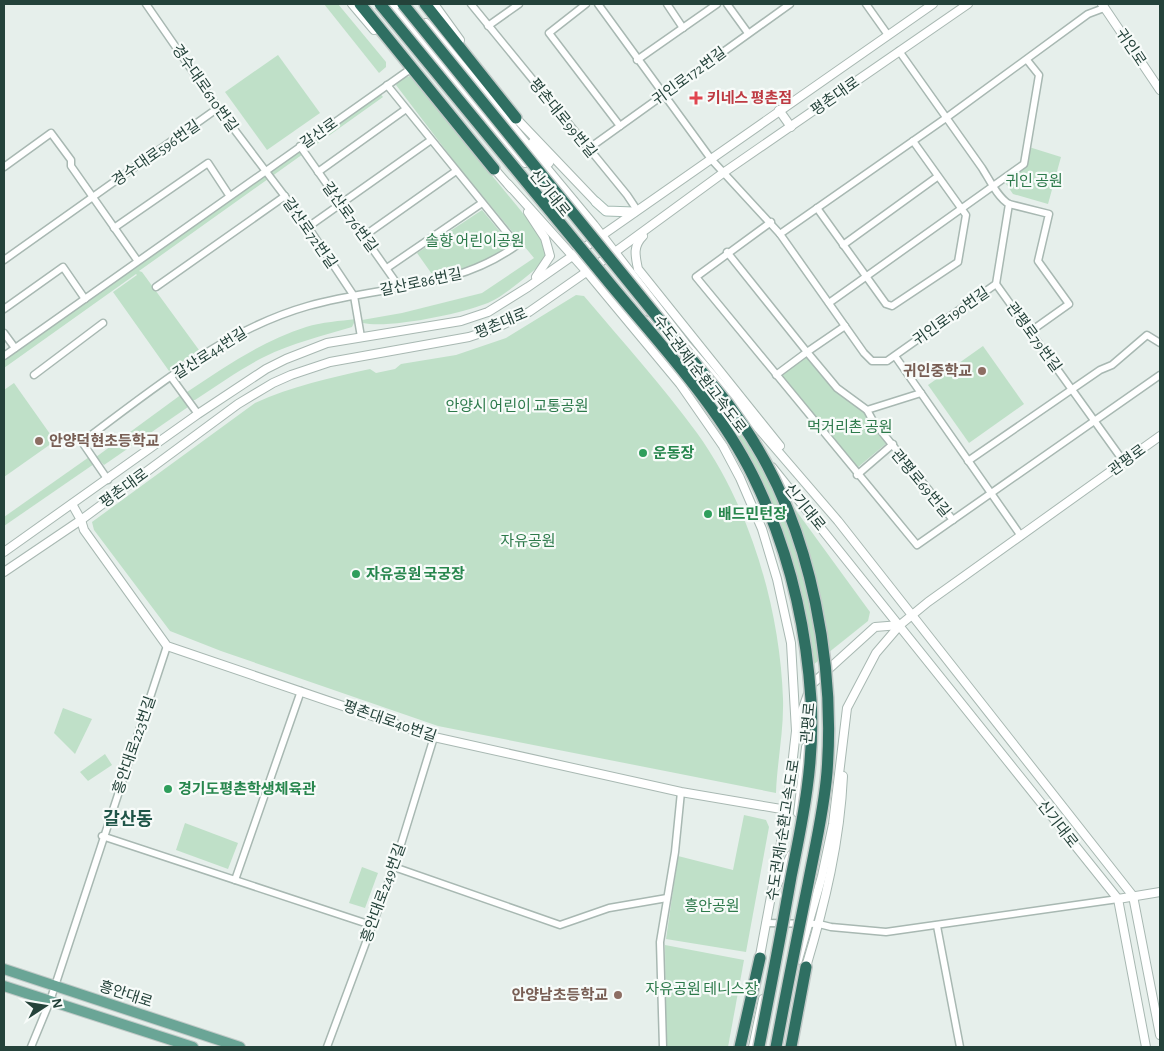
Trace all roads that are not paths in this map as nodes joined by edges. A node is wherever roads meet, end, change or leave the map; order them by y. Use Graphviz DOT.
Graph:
graph roads {
  1 [pos="146,4"];
  2 [pos="352,4"];
  3 [pos="360,4"];
  4 [pos="380,4"];
  5 [pos="391,4"];
  6 [pos="403,4"];
  7 [pos="410,4"];
  8 [pos="425,4"];
  9 [pos="471,4"];
  10 [pos="519,4"];
  11 [pos="586,4"];
  12 [pos="598,4"];
  13 [pos="667,4"];
  14 [pos="718,4"];
  15 [pos="727,4"];
  16 [pos="790,4"];
  17 [pos="866,4"];
  18 [pos="933,4"];
  19 [pos="968,4"];
  20 [pos="437,5"];
  21 [pos="1103,6"];
  22 [pos="488,26"];
  23 [pos="683,28"];
  24 [pos="748,34"];
  25 [pos="888,35"];
  26 [pos="898,51"];
  27 [pos="637,60"];
  28 [pos="1027,60"];
  29 [pos="409,70"];
  30 [pos="386,85"];
  31 [pos="1160,90"];
  32 [pos="663,95"];
  33 [pos="218,108"];
  34 [pos="406,109"];
  35 [pos="779,110"];
  36 [pos="516,118"];
  37 [pos="946,118"];
  38 [pos="620,126"];
  39 [pos="791,127"];
  40 [pos="431,140"];
  41 [pos="912,142"];
  42 [pos="300,146"];
  43 [pos="588,149"];
  44 [pos="711,159"];
  45 [pos="4,167"];
  46 [pos="494,169"];
  47 [pos="265,170"];
  48 [pos="456,171"];
  49 [pos="318,172"];
  50 [pos="724,173"];
  51 [pos="937,177"];
  52 [pos="508,184"];
  53 [pos="994,186"];
  54 [pos="229,195"];
  55 [pos="285,196"];
  56 [pos="94,197"];
  57 [pos="482,202"];
  58 [pos="596,202"];
  59 [pos="340,204"];
  60 [pos="1009,204"];
  61 [pos="817,208"];
  62 [pos="962,209"];
  63 [pos="635,211"];
  64 [pos="589,220"];
  65 [pos="771,222"];
  66 [pos="308,227"];
  67 [pos="651,227"];
  68 [pos="114,228"];
  69 [pos="780,234"];
  70 [pos="602,235"];
  71 [pos="364,236"];
  72 [pos="590,242"];
  73 [pos="843,245"];
  74 [pos="615,252"];
  75 [pos="727,252"];
  76 [pos="572,255"];
  77 [pos="4,260"];
  78 [pos="137,260"];
  79 [pos="605,260"];
  80 [pos="388,268"];
  81 [pos="587,272"];
  82 [pos="867,277"];
  83 [pos="996,284"];
  84 [pos="528,286"];
  85 [pos="156,287"];
  86 [pos="400,288"];
  87 [pos="354,296"];
  88 [pos="85,299"];
  89 [pos="829,303"];
  90 [pos="617,308"];
  91 [pos="4,309"];
  92 [pos="103,323"];
  93 [pos="657,325"];
  94 [pos="845,326"];
  95 [pos="1031,331"];
  96 [pos="4,332"];
  97 [pos="361,337"];
  98 [pos="1160,342"];
  99 [pos="685,343"];
  100 [pos="15,348"];
  101 [pos="678,350"];
  102 [pos="806,352"];
  103 [pos="4,356"];
  104 [pos="895,356"];
  105 [pos="34,375"];
  106 [pos="725,375"];
  107 [pos="776,375"];
  108 [pos="1160,375"];
  109 [pos="171,377"];
  110 [pos="1072,389"];
  111 [pos="921,393"];
  112 [pos="867,410"];
  113 [pos="198,414"];
  114 [pos="1094,420"];
  115 [pos="1160,436"];
  116 [pos="893,444"];
  117 [pos="968,461"];
  118 [pos="1124,462"];
  119 [pos="857,475"];
  120 [pos="108,480"];
  121 [pos="991,494"];
  122 [pos="72,504"];
  123 [pos="81,520"];
  124 [pos="953,520"];
  125 [pos="838,521"];
  126 [pos="1021,536"];
  127 [pos="4,552"];
  128 [pos="4,572"];
  129 [pos="912,616"];
  130 [pos="900,625"];
  131 [pos="167,646"];
  132 [pos="811,685"];
  133 [pos="301,691"];
  134 [pos="847,708"];
  135 [pos="796,730"];
  136 [pos="434,738"];
  137 [pos="681,792"];
  138 [pos="787,810"];
  139 [pos="102,836"];
  140 [pos="790,855"];
  141 [pos="394,867"];
  142 [pos="822,876"];
  143 [pos="234,880"];
  144 [pos="1160,892"];
  145 [pos="1134,896"];
  146 [pos="667,898"];
  147 [pos="771,898"];
  148 [pos="1118,899"];
  149 [pos="766,923"];
  150 [pos="778,923"];
  151 [pos="808,924"];
  152 [pos="819,924"];
  153 [pos="371,925"];
  154 [pos="937,926"];
  155 [pos="760,958"];
  156 [pos="806,967"];
  157 [pos="4,970"];
  158 [pos="4,986"];
  159 [pos="53,986"];
  160 [pos="79,995"];
  161 [pos="50,1001"];
  162 [pos="74,1009"];
  163 [pos="1160,1035"];
  164 [pos="31,1047"];
  165 [pos="193,1047"];
  166 [pos="240,1047"];
  167 [pos="327,1047"];
  168 [pos="663,1047"];
  169 [pos="739,1047"];
  170 [pos="753,1047"];
  171 [pos="759,1047"];
  172 [pos="777,1047"];
  173 [pos="791,1047"];
  174 [pos="796,1047"];
  175 [pos="960,1047"];
  176 [pos="1146,1047"];
  1 -- 33 [label="street, 경수대로610번길"];
  2 -- 29 [label="street"];
  3 -- 46 [label="highway"];
  4 -- 171 [label="highway, 수도권제1순환고속도로, bridge"];
  5 -- 72 [label="street, 신기대로"];
  6 -- 172 [label="highway, 수도권제1순환고속도로, bridge"];
  7 -- 64 [label="street, 신기대로"];
  8 -- 36 [label="highway"];
  9 -- 22 [label="street, 평촌대로99번길"];
  10 -- 22 [label="street"];
  11 -- 38 [label="street"];
  12 -- 27 [label="street, 귀인로190번길"];
  13 -- 23 [label="street"];
  14 -- 23 [label="street"];
  15 -- 24 [label="street"];
  16 -- 24 [label="street, 귀인로172번길"];
  17 -- 25 [label="street"];
  18 -- 25 [label="street, 평촌대로"];
  19 -- 26 [label="street, 평촌대로"];
  20 -- 36 [label="street"];
  21 -- 28 [label="street"];
  21 -- 31 [label="street, 귀인로"];
  22 -- 43 [label="street, 평촌대로99번길"];
  23 -- 27 [label="street"];
  24 -- 32 [label="street, 귀인로172번길"];
  25 -- 35 [label="street, 평촌대로"];
  26 -- 37 [label="street"];
  26 -- 39 [label="street, 평촌대로"];
  27 -- 32 [label="street, 귀인로190번길"];
  28 -- 37 [label="street"];
  28 -- 53 [label="street"];
  29 -- 30 [label="street, 갈산로"];
  29 -- 46 [label="street"];
  30 -- 34 [label="street, 갈산로86번길"];
  30 -- 42 [label="street, 갈산로"];
  32 -- 38 [label="street, 귀인로172번길"];
  32 -- 44 [label="street, 귀인로190번길"];
  33 -- 47 [label="street, 경수대로610번길"];
  33 -- 56 [label="street, 경수대로596번길"];
  34 -- 40 [label="street, 갈산로86번길"];
  34 -- 49 [label="street"];
  35 -- 39 [label="street"];
  35 -- 44 [label="street, 평촌대로"];
  36 -- 58 [label="street"];
  36 -- 64 [label="street"];
  37 -- 41 [label="street"];
  37 -- 53 [label="street"];
  38 -- 43 [label="street, 귀인로172번길"];
  39 -- 50 [label="street, 평촌대로"];
  40 -- 48 [label="street, 갈산로86번길"];
  40 -- 59 [label="street"];
  41 -- 51 [label="street"];
  41 -- 61 [label="street"];
  42 -- 47 [label="street, 갈산로"];
  42 -- 49 [label="street, 갈산로76번길"];
  43 -- 63 [label="street, 평촌대로99번길"];
  44 -- 50 [label="street, 귀인로190번길"];
  44 -- 63 [label="street, 평촌대로"];
  45 -- 56 [label="street"];
  46 -- 52 [label="street"];
  47 -- 54 [label="street, 갈산로"];
  47 -- 55 [label="street, 갈산로72번길"];
  48 -- 57 [label="street, 갈산로86번길"];
  48 -- 71 [label="street"];
  49 -- 59 [label="street, 갈산로76번길"];
  50 -- 65 [label="street, 귀인로190번길"];
  50 -- 67 [label="street, 평촌대로"];
  51 -- 62 [label="street"];
  51 -- 73 [label="street"];
  52 -- 76 [label="street"];
  52 -- 84 [label="street"];
  53 -- 60 [label="street"];
  53 -- 62 [label="street"];
  54 -- 68 [label="street"];
  54 -- 78 [label="street, 갈산로"];
  55 -- 66 [label="street, 갈산로72번길"];
  55 -- 85 [label="street"];
  56 -- 68 [label="street"];
  56 -- 77 [label="street, 경수대로596번길"];
  57 -- 80 [label="street, 갈산로86번길"];
  57 -- 86 [label="street, 갈산로86번길"];
  58 -- 63 [label="main road"];
  59 -- 66 [label="street"];
  59 -- 71 [label="street, 갈산로76번길"];
  60 -- 83 [label="street, 귀인로190번길"];
  60 -- 95 [label="street"];
  61 -- 69 [label="street"];
  61 -- 73 [label="street"];
  62 -- 82 [label="street"];
  62 -- 82 [label="street"];
  63 -- 70 [label="street, 평촌대로"];
  64 -- 70 [label="street, 신기대로"];
  65 -- 69 [label="street, 귀인로190번길"];
  65 -- 75 [label="street"];
  66 -- 87 [label="street, 갈산로72번길"];
  67 -- 74 [label="street, 평촌대로"];
  67 -- 106 [label="street"];
  68 -- 78 [label="street"];
  69 -- 89 [label="street, 귀인로190번길"];
  70 -- 72 [label="street, 평촌대로"];
  70 -- 74 [label="street, 신기대로"];
  71 -- 80 [label="street, 갈산로76번길"];
  72 -- 76 [label="street, 평촌대로"];
  72 -- 79 [label="street, 신기대로"];
  73 -- 82 [label="street"];
  74 -- 79 [label="street, 평촌대로"];
  74 -- 99 [label="street, 신기대로"];
  75 -- 102 [label="street"];
  75 -- 107 [label="street"];
  76 -- 81 [label="street"];
  76 -- 84 [label="street, 평촌대로"];
  78 -- 88 [label="street, 갈산로"];
  79 -- 81 [label="street, 평촌대로"];
  79 -- 93 [label="street, 신기대로"];
  80 -- 86 [label="street, 갈산로76번길"];
  81 -- 90 [label="street"];
  81 -- 123 [label="street, 평촌대로"];
  82 -- 89 [label="street"];
  83 -- 95 [label="street, 관평로79번길"];
  83 -- 104 [label="street, 귀인로190번길"];
  84 -- 97 [label="street, 평촌대로"];
  86 -- 87 [label="street, 갈산로86번길"];
  87 -- 97 [label="street"];
  87 -- 109 [label="street, 갈산로44번길"];
  88 -- 91 [label="street"];
  88 -- 100 [label="street, 갈산로"];
  89 -- 94 [label="street, 귀인로190번길"];
  90 -- 93 [label="street"];
  90 -- 135 [label="street"];
  92 -- 105 [label="street"];
  93 -- 101 [label="street, 신기대로"];
  94 -- 102 [label="street"];
  94 -- 104 [label="street, 귀인로190번길"];
  95 -- 110 [label="street, 관평로79번길"];
  96 -- 100 [label="street"];
  97 -- 113 [label="street, 평촌대로"];
  98 -- 110 [label="street"];
  99 -- 106 [label="street"];
  99 -- 125 [label="street, 신기대로"];
  100 -- 103 [label="street, 갈산로"];
  101 -- 130 [label="street, 신기대로"];
  101 -- 132 [label="street"];
  102 -- 107 [label="street"];
  102 -- 112 [label="street"];
  104 -- 111 [label="street"];
  106 -- 125 [label="street"];
  107 -- 119 [label="street"];
  108 -- 114 [label="street"];
  109 -- 113 [label="street"];
  109 -- 120 [label="street, 갈산로44번길"];
  110 -- 114 [label="street, 관평로79번길"];
  110 -- 117 [label="street"];
  111 -- 112 [label="street"];
  111 -- 117 [label="street"];
  112 -- 116 [label="street"];
  113 -- 120 [label="street, 평촌대로"];
  114 -- 118 [label="street, 관평로79번길"];
  114 -- 121 [label="street, 관평로69번길"];
  115 -- 118 [label="street, 관평로"];
  116 -- 119 [label="street, 관평로69번길"];
  116 -- 124 [label="street, 관평로69번길"];
  117 -- 121 [label="street"];
  118 -- 126 [label="street, 관평로"];
  119 -- 124 [label="street, 관평로69번길"];
  120 -- 122 [label="street, 평촌대로"];
  121 -- 124 [label="street, 관평로69번길"];
  121 -- 126 [label="street"];
  122 -- 123 [label="street"];
  122 -- 127 [label="street, 평촌대로"];
  123 -- 128 [label="street, 평촌대로"];
  123 -- 131 [label="street"];
  125 -- 129 [label="street, 신기대로"];
  126 -- 129 [label="street, 관평로"];
  129 -- 130 [label="street, 관평로"];
  129 -- 145 [label="street, 신기대로"];
  130 -- 132 [label="street, 관평로"];
  130 -- 134 [label="street, 관평로"];
  130 -- 148 [label="street, 신기대로"];
  131 -- 133 [label="street, 평촌대로40번길"];
  131 -- 139 [label="street, 흥안대로223번길"];
  132 -- 135 [label="street"];
  132 -- 140 [label="street, 관평로"];
  133 -- 136 [label="street, 평촌대로40번길"];
  133 -- 143 [label="street"];
  134 -- 142 [label="street, 관평로"];
  134 -- 152 [label="street"];
  135 -- 138 [label="street"];
  136 -- 137 [label="street, 평촌대로40번길"];
  136 -- 141 [label="street, 흥안대로249번길"];
  137 -- 138 [label="street, 평촌대로40번길"];
  137 -- 146 [label="street"];
  138 -- 147 [label="street"];
  139 -- 143 [label="street"];
  139 -- 159 [label="street, 흥안대로223번길"];
  140 -- 147 [label="street"];
  140 -- 150 [label="street, 관평로"];
  141 -- 146 [label="street"];
  141 -- 153 [label="street, 흥안대로249번길"];
  142 -- 151 [label="street, 관평로"];
  142 -- 152 [label="street"];
  143 -- 153 [label="street"];
  144 -- 145 [label="street"];
  145 -- 148 [label="street"];
  145 -- 163 [label="street, 신기대로"];
  146 -- 168 [label="street"];
  147 -- 149 [label="street"];
  148 -- 154 [label="street"];
  148 -- 176 [label="street, 신기대로"];
  149 -- 150 [label="street"];
  149 -- 155 [label="street"];
  150 -- 151 [label="street"];
  150 -- 170 [label="street, 관평로"];
  151 -- 152 [label="street"];
  151 -- 172 [label="street, 관평로"];
  152 -- 154 [label="street"];
  152 -- 156 [label="street"];
  152 -- 174 [label="street"];
  153 -- 167 [label="street, 흥안대로249번길"];
  154 -- 175 [label="street"];
  155 -- 169 [label="highway"];
  156 -- 173 [label="highway"];
  157 -- 159 [label="main road, 흥안대로"];
  158 -- 161 [label="main road, 흥안대로"];
  159 -- 160 [label="main road, 흥안대로"];
  159 -- 161 [label="street, 흥안대로223번길"];
  160 -- 162 [label="main road"];
  160 -- 166 [label="main road, 흥안대로"];
  161 -- 162 [label="main road, 흥안대로"];
  161 -- 164 [label="street, 흥안대로223번길"];
  162 -- 165 [label="main road, 흥안대로"];
}
